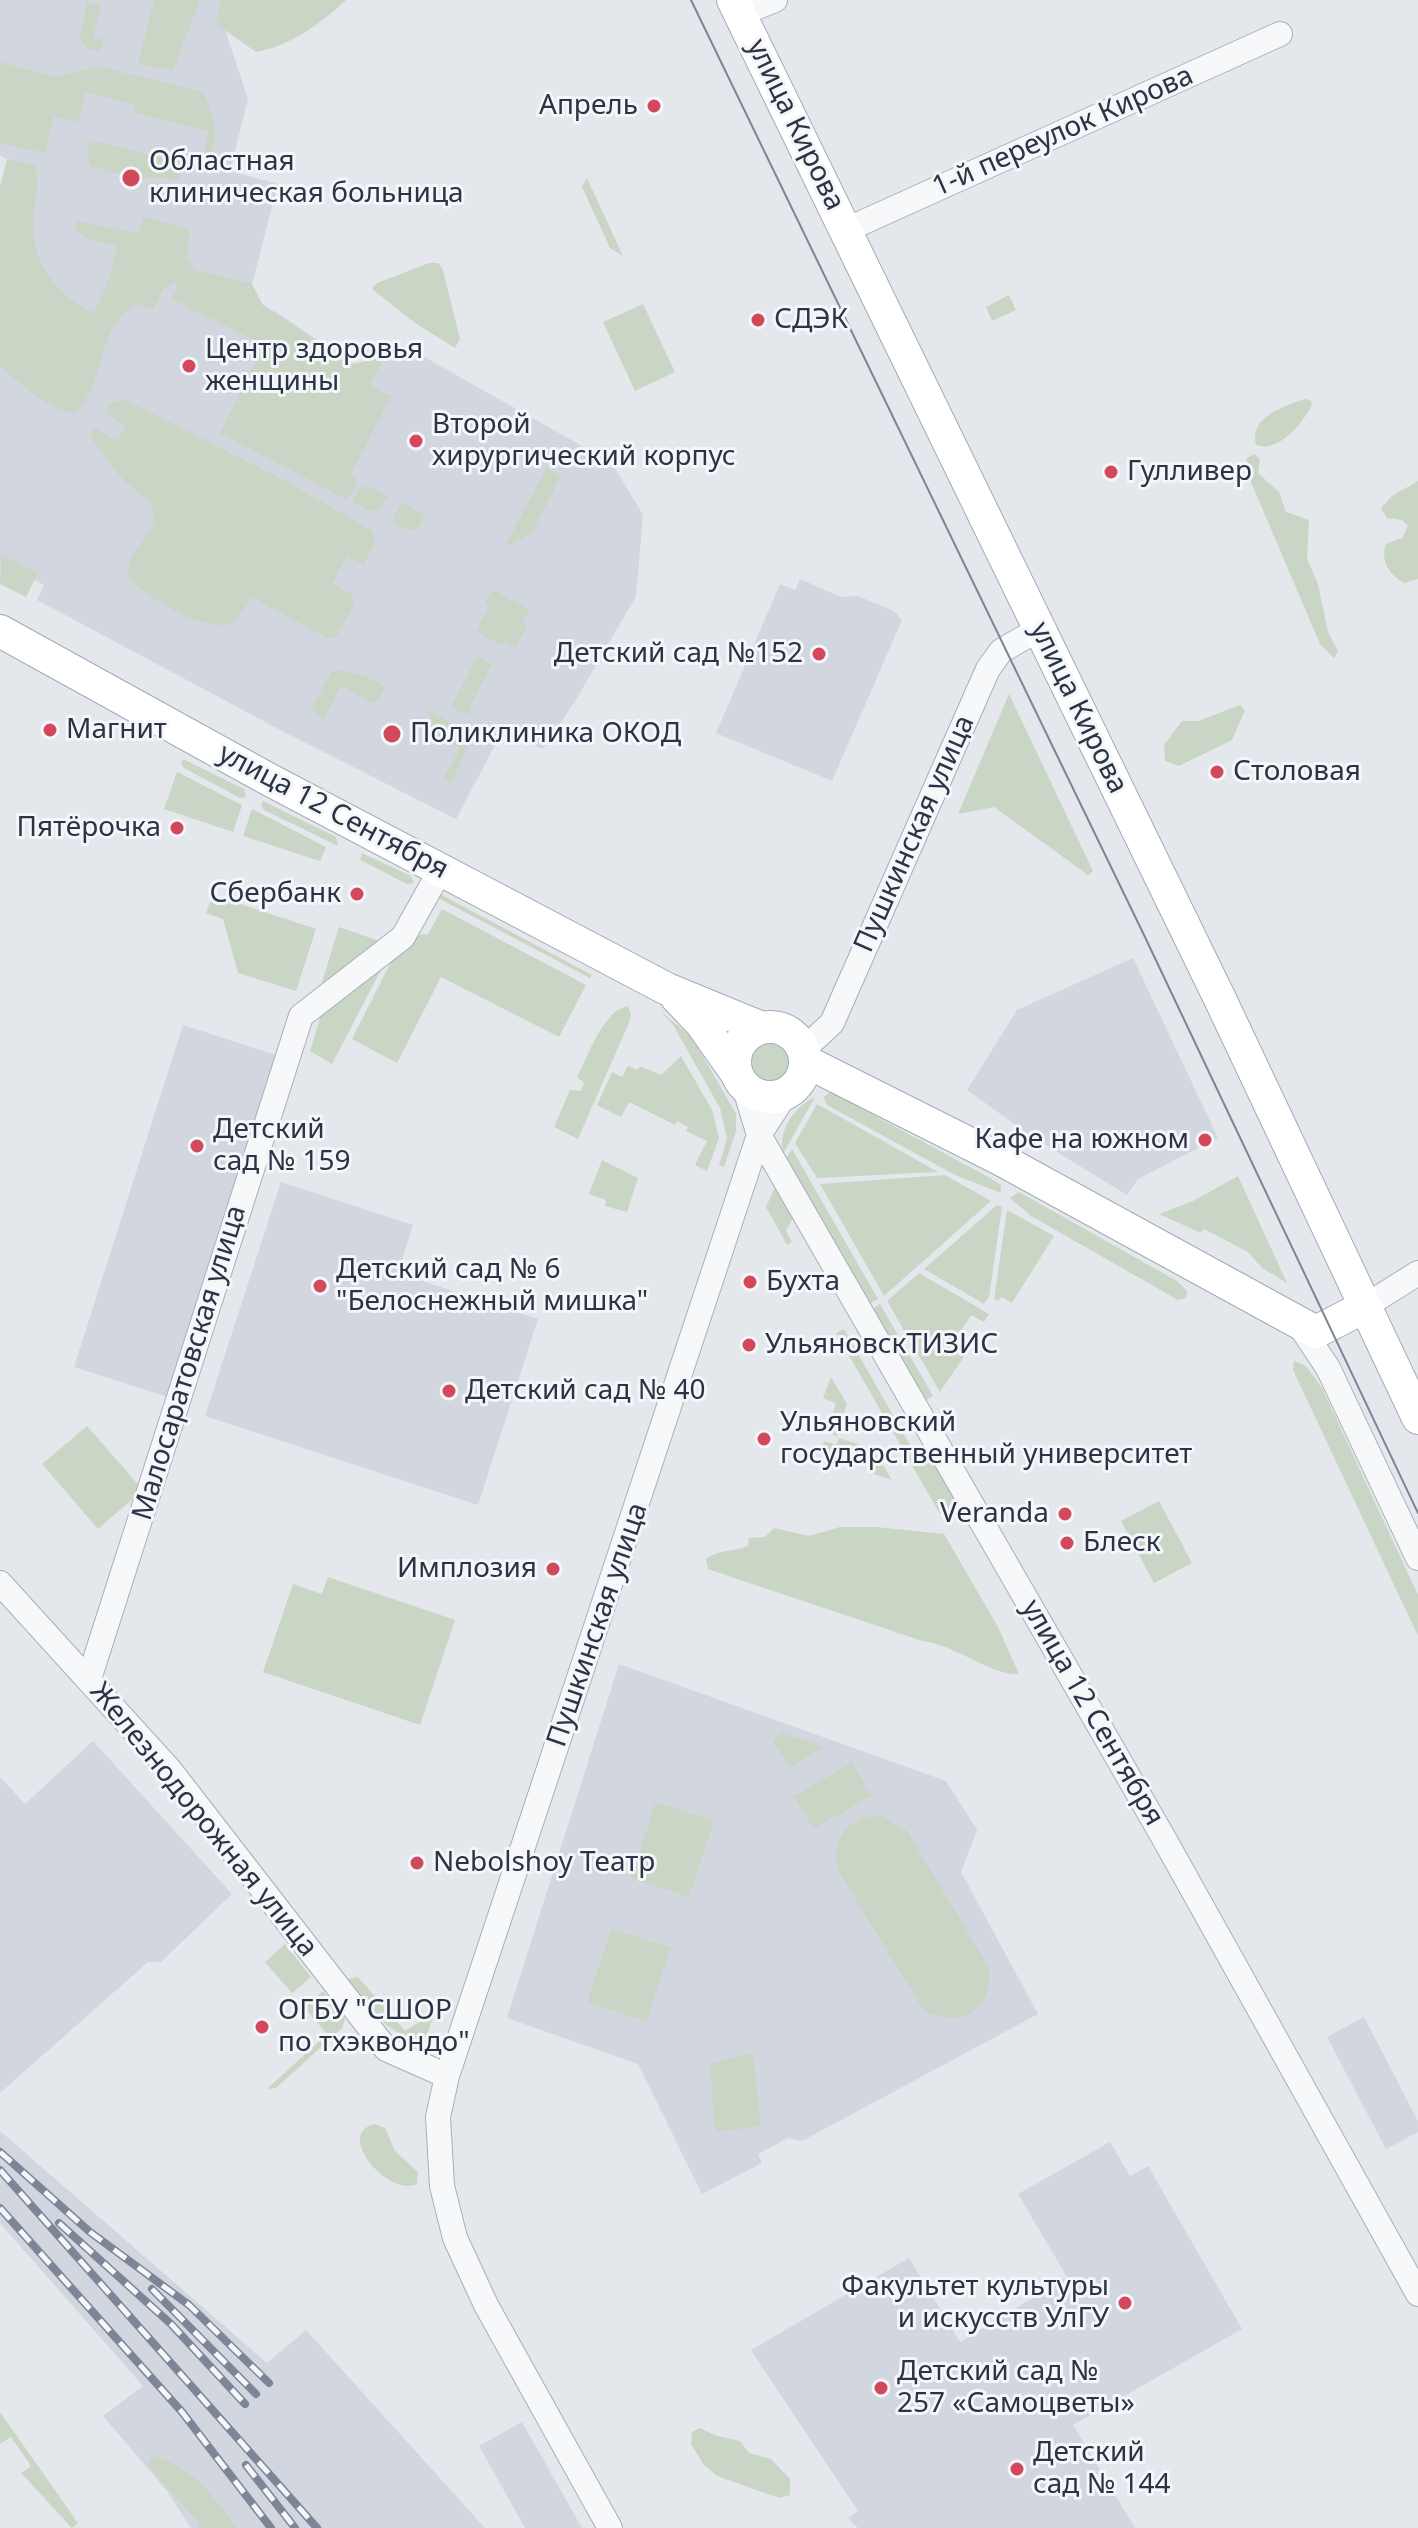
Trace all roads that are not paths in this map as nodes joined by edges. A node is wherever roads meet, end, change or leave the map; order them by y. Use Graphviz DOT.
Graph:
graph roads {
  1 [pos="775,0"];
  2 [pos="736,7"];
  3 [pos="1280,34"];
  4 [pos="846,230"];
  5 [pos="1039,629"];
  6 [pos="0,631"];
  7 [pos="441,869"];
  8 [pos="667,989"];
  9 [pos="762,1028"];
  10 [pos="804,1056"];
  11 [pos="740,1080"];
  12 [pos="787,1092"];
  13 [pos="759,1135"];
  14 [pos="1418,1273"];
  15 [pos="1364,1307"];
  16 [pos="1298,1323"];
  17 [pos="1418,1418"];
  18 [pos="1418,1558"];
  19 [pos="0,1583"];
  20 [pos="89,1679"];
  21 [pos="447,2076"];
  22 [pos="1418,2294"];
  23 [pos="610,2528"];
  1 -- 2 [label="street"];
  2 -- 4 [label="main road, улица Кирова"];
  3 -- 4 [label="street, 1-й переулок Кирова"];
  4 -- 5 [label="main road, улица Кирова"];
  5 -- 10 [label="street, Пушкинская улица"];
  5 -- 15 [label="main road, улица Кирова"];
  6 -- 7 [label="main road, улица 12 Сентября"];
  7 -- 8 [label="main road, улица 12 Сентября"];
  7 -- 20 [label="street, Малосаратовская улица"];
  8 -- 9 [label="main road, улица 12 Сентября"];
  8 -- 11 [label="main road, улица 12 Сентября"];
  9 -- 10 [label="main road"];
  9 -- 11 [label="main road"];
  10 -- 12 [label="main road"];
  10 -- 16 [label="main road"];
  11 -- 12 [label="main road"];
  11 -- 13 [label="street"];
  12 -- 13 [label="street, Пушкинская улица"];
  13 -- 21 [label="street, Пушкинская улица"];
  13 -- 22 [label="street, улица 12 Сентября"];
  14 -- 15 [label="street"];
  15 -- 16 [label="main road"];
  15 -- 17 [label="main road, улица Кирова"];
  16 -- 18 [label="street"];
  19 -- 20 [label="street, Железнодорожная улица"];
  20 -- 21 [label="street, Железнодорожная улица"];
  21 -- 23 [label="street, Пушкинская улица"];
}
